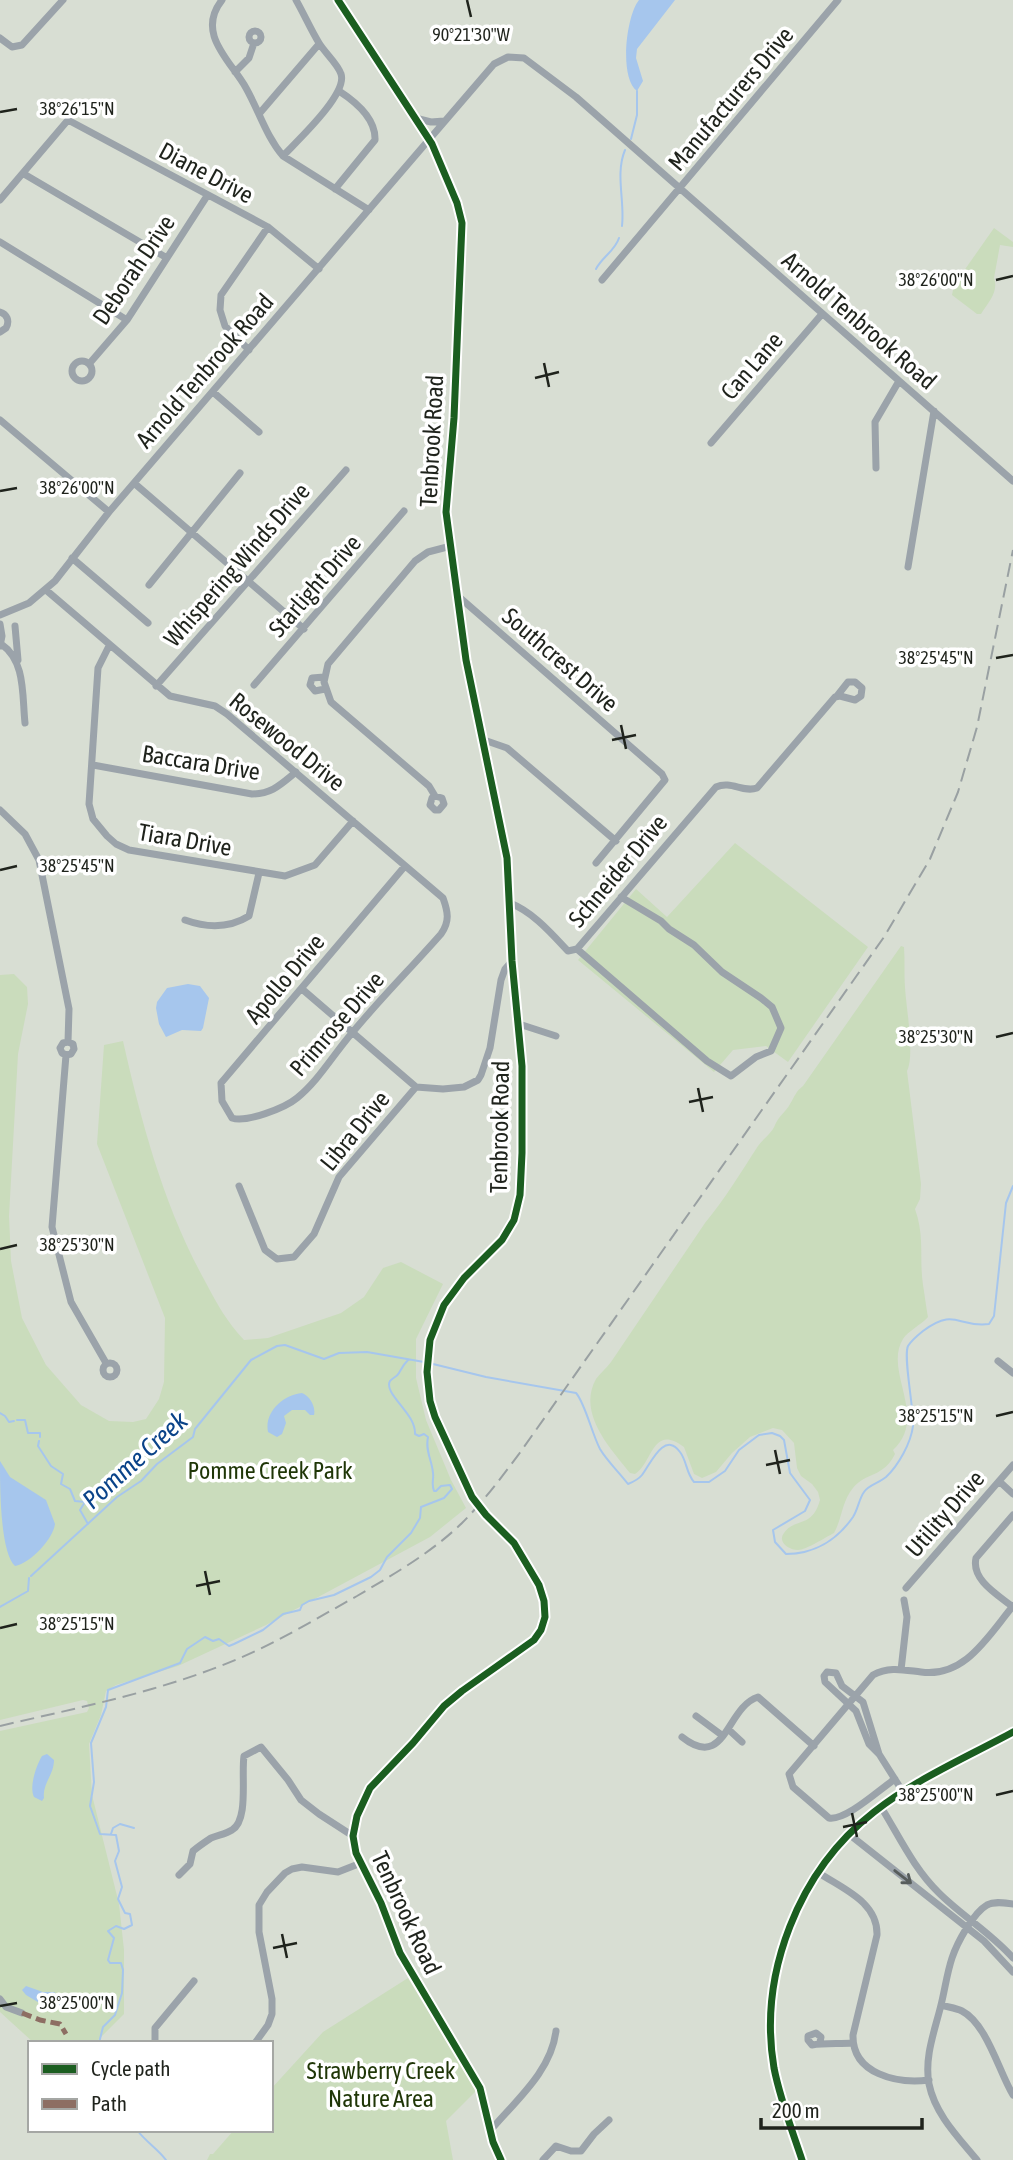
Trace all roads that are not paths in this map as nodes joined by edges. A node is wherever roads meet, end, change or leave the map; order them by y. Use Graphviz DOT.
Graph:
graph roads {
  1 [pos="63,0"];
  2 [pos="222,0"];
  3 [pos="296,0"];
  4 [pos="338,0"];
  5 [pos="838,0"];
  6 [pos="0,38"];
  7 [pos="254,43"];
  8 [pos="320,44"];
  9 [pos="235,72"];
  10 [pos="340,91"];
  11 [pos="259,114"];
  12 [pos="415,118"];
  13 [pos="444,121"];
  14 [pos="429,139"];
  15 [pos="418,152"];
  16 [pos="437,155"];
  17 [pos="283,156"];
  18 [pos="24,174"];
  19 [pos="335,189"];
  20 [pos="680,190"];
  21 [pos="206,196"];
  22 [pos="0,200"];
  23 [pos="369,211"];
  24 [pos="268,227"];
  25 [pos="0,242"];
  26 [pos="167,258"];
  27 [pos="319,268"];
  28 [pos="602,280"];
  29 [pos="0,312"];
  30 [pos="822,314"];
  31 [pos="127,320"];
  32 [pos="0,332"];
  33 [pos="249,350"];
  34 [pos="89,364"];
  35 [pos="899,381"];
  36 [pos="213,392"];
  37 [pos="934,411"];
  38 [pos="0,420"];
  39 [pos="259,432"];
  40 [pos="711,443"];
  41 [pos="876,468"];
  42 [pos="346,470"];
  43 [pos="240,473"];
  44 [pos="1013,481"];
  45 [pos="134,482"];
  46 [pos="404,511"];
  47 [pos="108,512"];
  48 [pos="191,533"];
  49 [pos="451,546"];
  50 [pos="72,558"];
  51 [pos="908,566"];
  52 [pos="248,582"];
  53 [pos="149,585"];
  54 [pos="46,590"];
  55 [pos="459,597"];
  56 [pos="0,615"];
  57 [pos="0,624"];
  58 [pos="148,624"];
  59 [pos="15,626"];
  60 [pos="304,629"];
  61 [pos="1,645"];
  62 [pos="109,646"];
  63 [pos="18,664"];
  64 [pos="324,677"];
  65 [pos="254,685"];
  66 [pos="156,686"];
  67 [pos="325,689"];
  68 [pos="837,696"];
  69 [pos="24,723"];
  70 [pos="484,740"];
  71 [pos="93,765"];
  72 [pos="296,772"];
  73 [pos="435,796"];
  74 [pos="0,810"];
  75 [pos="353,821"];
  76 [pos="615,841"];
  77 [pos="596,863"];
  78 [pos="405,866"];
  79 [pos="259,873"];
  80 [pos="621,897"];
  81 [pos="510,903"];
  82 [pos="185,920"];
  83 [pos="448,924"];
  84 [pos="577,950"];
  85 [pos="512,961"];
  86 [pos="302,989"];
  87 [pos="519,1024"];
  88 [pos="351,1033"];
  89 [pos="556,1036"];
  90 [pos="416,1087"];
  91 [pos="236,1120"];
  92 [pos="239,1186"];
  93 [pos="998,1361"];
  94 [pos="106,1363"];
  95 [pos="1013,1373"];
  96 [pos="1013,1465"];
  97 [pos="1000,1482"];
  98 [pos="1013,1494"];
  99 [pos="1013,1515"];
  100 [pos="906,1588"];
  101 [pos="904,1600"];
  102 [pos="1013,1607"];
  103 [pos="901,1670"];
  104 [pos="853,1696"];
  105 [pos="847,1703"];
  106 [pos="696,1716"];
  107 [pos="1013,1732"];
  108 [pos="724,1735"];
  109 [pos="682,1737"];
  110 [pos="743,1742"];
  111 [pos="814,1746"];
  112 [pos="879,1754"];
  113 [pos="895,1779"];
  114 [pos="903,1792"];
  115 [pos="881,1807"];
  116 [pos="850,1835"];
  117 [pos="353,1836"];
  118 [pos="361,1863"];
  119 [pos="819,1873"];
  120 [pos="179,1875"];
  121 [pos="1013,1904"];
  122 [pos="973,1920"];
  123 [pos="968,1928"];
  124 [pos="1013,1958"];
  125 [pos="1013,1972"];
  126 [pos="194,1981"];
  127 [pos="0,1999"];
  128 [pos="941,2005"];
  129 [pos="22,2013"];
  130 [pos="556,2031"];
  131 [pos="155,2041"];
  132 [pos="256,2041"];
  133 [pos="820,2042"];
  134 [pos="853,2043"];
  135 [pos="929,2080"];
  136 [pos="1013,2095"];
  137 [pos="609,2120"];
  138 [pos="490,2131"];
  139 [pos="501,2160"];
  140 [pos="543,2160"];
  141 [pos="802,2160"];
  142 [pos="977,2160"];
  1 -- 6 [label="street"];
  2 -- 9 [label="street"];
  3 -- 8 [label="street"];
  4 -- 12 [label="street, Tenbrook Road"];
  5 -- 20 [label="street, Manufacturers Drive"];
  7 -- 9 [label="street"];
  8 -- 10 [label="street"];
  8 -- 11 [label="street"];
  9 -- 11 [label="street"];
  10 -- 17 [label="street"];
  10 -- 19 [label="street"];
  11 -- 17 [label="street"];
  12 -- 13 [label="street"];
  12 -- 14 [label="street, Tenbrook Road"];
  13 -- 14 [label="street, Arnold Tenbrook Road"];
  13 -- 20 [label="street, Arnold Tenbrook Road"];
  14 -- 15 [label="street, Arnold Tenbrook Road"];
  14 -- 16 [label="street, Tenbrook Road"];
  15 -- 16 [label="street"];
  15 -- 23 [label="street, Arnold Tenbrook Road"];
  16 -- 49 [label="street, Tenbrook Road"];
  17 -- 19 [label="street"];
  18 -- 21 [label="street, Diane Drive"];
  18 -- 22 [label="street"];
  18 -- 26 [label="street"];
  19 -- 23 [label="street"];
  20 -- 28 [label="street, Manufacturers Drive"];
  20 -- 30 [label="street, Arnold Tenbrook Road"];
  21 -- 24 [label="street, Diane Drive"];
  21 -- 26 [label="street, Deborah Drive"];
  23 -- 27 [label="street, Arnold Tenbrook Road"];
  24 -- 27 [label="street, Diane Drive"];
  24 -- 33 [label="street"];
  25 -- 31 [label="street"];
  26 -- 31 [label="street, Deborah Drive"];
  27 -- 33 [label="street, Arnold Tenbrook Road"];
  29 -- 32 [label="street"];
  30 -- 35 [label="street, Arnold Tenbrook Road"];
  30 -- 40 [label="street, Can Lane"];
  31 -- 34 [label="street, Deborah Drive"];
  33 -- 36 [label="street, Arnold Tenbrook Road"];
  35 -- 37 [label="street, Arnold Tenbrook Road"];
  35 -- 41 [label="street"];
  36 -- 39 [label="street"];
  36 -- 45 [label="street, Arnold Tenbrook Road"];
  37 -- 44 [label="street, Arnold Tenbrook Road"];
  37 -- 51 [label="street"];
  38 -- 47 [label="street"];
  42 -- 52 [label="street, Whispering Winds Drive"];
  43 -- 48 [label="street"];
  45 -- 47 [label="street, Arnold Tenbrook Road"];
  45 -- 48 [label="street"];
  46 -- 60 [label="street, Starlight Drive"];
  47 -- 50 [label="street, Arnold Tenbrook Road"];
  48 -- 52 [label="street"];
  48 -- 53 [label="street"];
  49 -- 55 [label="street, Tenbrook Road"];
  49 -- 64 [label="street"];
  50 -- 54 [label="street, Arnold Tenbrook Road"];
  50 -- 58 [label="street"];
  52 -- 60 [label="street"];
  52 -- 66 [label="street, Whispering Winds Drive"];
  54 -- 56 [label="street, Arnold Tenbrook Road"];
  54 -- 62 [label="street, Rosewood Drive"];
  55 -- 70 [label="street, Tenbrook Road"];
  55 -- 76 [label="street, Southcrest Drive"];
  57 -- 61 [label="street"];
  59 -- 63 [label="street"];
  60 -- 65 [label="street, Starlight Drive"];
  61 -- 63 [label="street"];
  62 -- 66 [label="street, Rosewood Drive"];
  62 -- 71 [label="street, Tiara Drive"];
  63 -- 69 [label="street"];
  64 -- 67 [label="street"];
  64 -- 67 [label="street"];
  66 -- 72 [label="street, Rosewood Drive"];
  67 -- 73 [label="street"];
  68 -- 80 [label="street, Schneider Drive"];
  70 -- 76 [label="street"];
  70 -- 81 [label="street, Tenbrook Road"];
  71 -- 72 [label="street, Baccara Drive"];
  71 -- 79 [label="street, Tiara Drive"];
  72 -- 75 [label="street, Rosewood Drive"];
  74 -- 94 [label="street"];
  75 -- 78 [label="street, Rosewood Drive"];
  75 -- 79 [label="street, Tiara Drive"];
  76 -- 77 [label="street"];
  78 -- 83 [label="street, Rosewood Drive"];
  78 -- 86 [label="street, Apollo Drive"];
  79 -- 82 [label="street"];
  80 -- 84 [label="street, Schneider Drive"];
  80 -- 84 [label="street"];
  81 -- 84 [label="street, Schneider Drive"];
  81 -- 85 [label="street, Tenbrook Road"];
  83 -- 88 [label="street, Primrose Drive"];
  85 -- 87 [label="street, Tenbrook Road"];
  85 -- 90 [label="street"];
  86 -- 88 [label="street"];
  86 -- 91 [label="street, Apollo Drive"];
  87 -- 89 [label="street"];
  87 -- 117 [label="street, Tenbrook Road"];
  88 -- 90 [label="street"];
  88 -- 91 [label="street, Primrose Drive"];
  90 -- 92 [label="street, Libra Drive"];
  93 -- 95 [label="street"];
  96 -- 97 [label="street, Utility Drive"];
  97 -- 98 [label="street"];
  97 -- 100 [label="street, Utility Drive"];
  99 -- 102 [label="street"];
  101 -- 103 [label="street"];
  102 -- 103 [label="street"];
  103 -- 104 [label="street"];
  104 -- 105 [label="street"];
  104 -- 105 [label="street"];
  104 -- 112 [label="street"];
  105 -- 111 [label="street"];
  105 -- 112 [label="street"];
  106 -- 108 [label="street"];
  107 -- 114 [label="main road"];
  108 -- 109 [label="street"];
  108 -- 110 [label="street"];
  108 -- 111 [label="street"];
  111 -- 113 [label="street"];
  112 -- 113 [label="street"];
  113 -- 114 [label="street"];
  114 -- 115 [label="main road"];
  115 -- 116 [label="main road"];
  115 -- 122 [label="street"];
  116 -- 119 [label="main road"];
  116 -- 123 [label="street, one-way"];
  117 -- 118 [label="street, Tenbrook Road"];
  117 -- 120 [label="street"];
  118 -- 132 [label="street"];
  118 -- 138 [label="street, Tenbrook Road"];
  119 -- 134 [label="street"];
  119 -- 141 [label="main road"];
  121 -- 122 [label="street"];
  122 -- 123 [label="street"];
  122 -- 124 [label="street"];
  123 -- 125 [label="street"];
  123 -- 128 [label="street"];
  126 -- 131 [label="street"];
  127 -- 129 [label="street"];
  128 -- 135 [label="street"];
  128 -- 136 [label="street"];
  130 -- 138 [label="street"];
  133 -- 134 [label="street"];
  134 -- 135 [label="street"];
  135 -- 142 [label="street"];
  137 -- 140 [label="street"];
  138 -- 139 [label="street, Tenbrook Road"];
}
